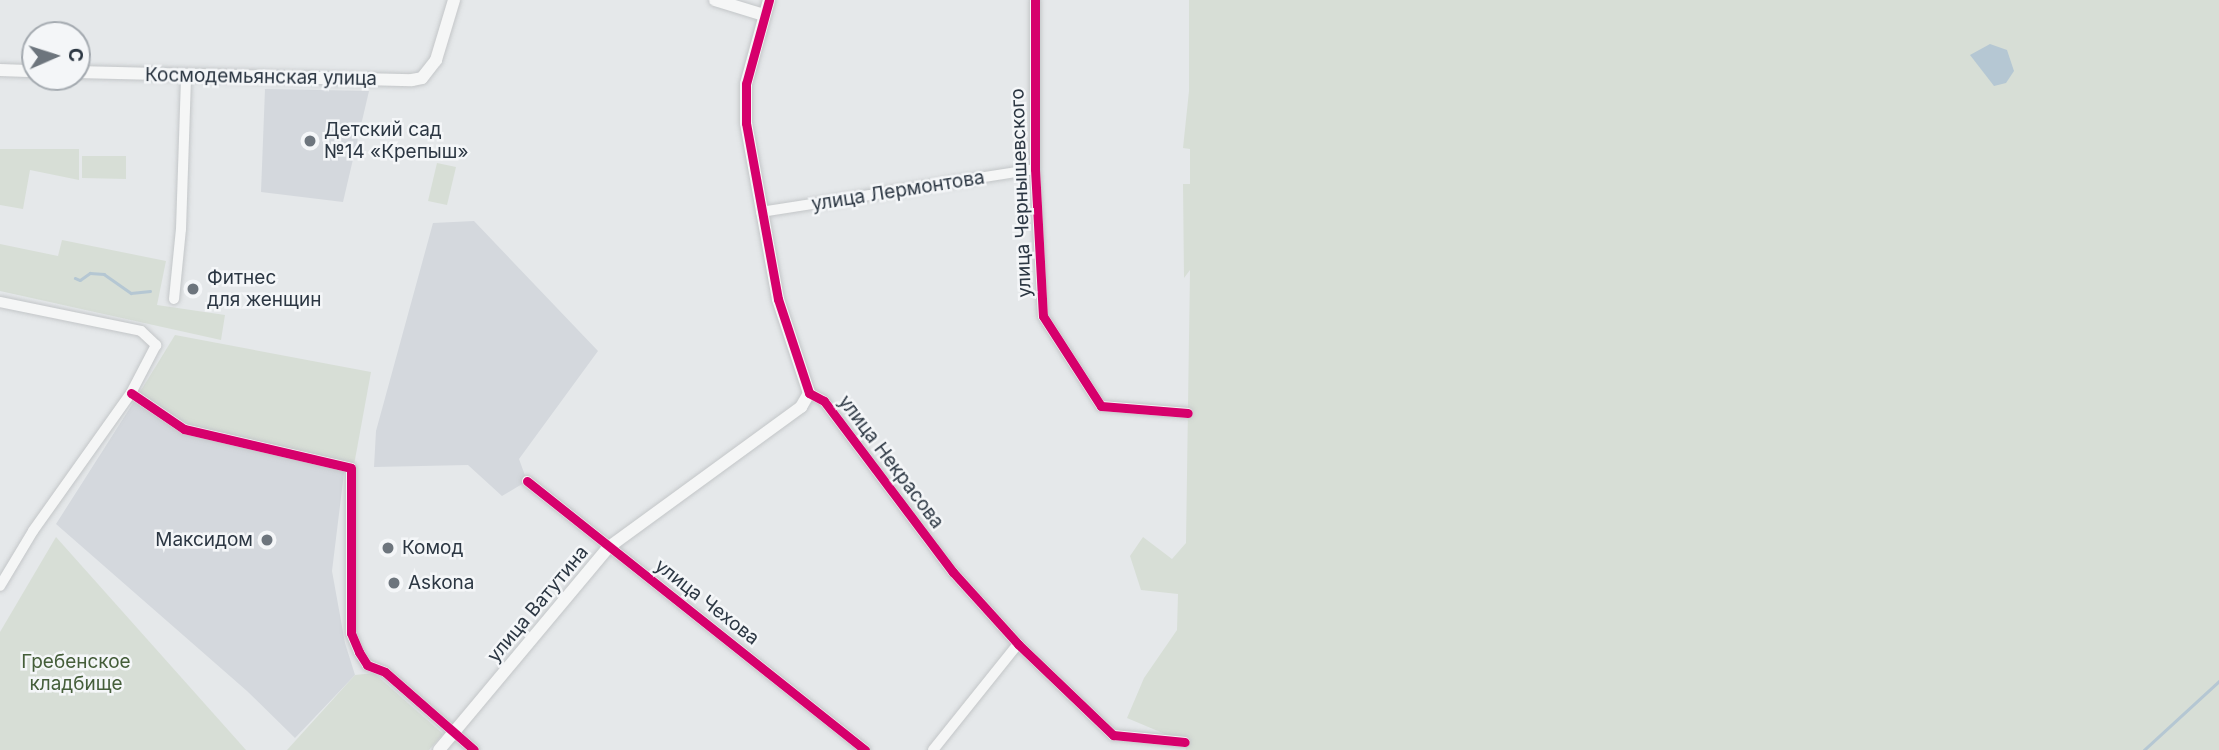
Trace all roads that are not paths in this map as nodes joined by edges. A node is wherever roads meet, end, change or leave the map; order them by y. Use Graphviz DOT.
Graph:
graph roads {
  1 [pos="454,0"];
  2 [pos="715,0"];
  3 [pos="769,0"];
  4 [pos="1035,0"];
  5 [pos="764,15"];
  6 [pos="0,70"];
  7 [pos="21,71"];
  8 [pos="91,73"];
  9 [pos="186,76"];
  10 [pos="1035,169"];
  11 [pos="761,212"];
  12 [pos="174,299"];
  13 [pos="0,302"];
  14 [pos="131,393"];
  15 [pos="809,393"];
  16 [pos="1188,413"];
  17 [pos="527,481"];
  18 [pos="609,547"];
  19 [pos="0,586"];
  20 [pos="1018,644"];
  21 [pos="453,733"];
  22 [pos="1185,742"];
  23 [pos="439,750"];
  24 [pos="474,750"];
  25 [pos="866,750"];
  26 [pos="933,750"];
  1 -- 9 [label="street, Космодемьянская улица"];
  2 -- 5 [label="street"];
  3 -- 5 [label="street, улица Некрасова"];
  4 -- 10 [label="street, улица Чернышевского"];
  5 -- 11 [label="street, улица Некрасова"];
  6 -- 7 [label="street"];
  8 -- 9 [label="street, Космодемьянская улица"];
  9 -- 12 [label="street"];
  10 -- 11 [label="street, улица Лермонтова"];
  10 -- 16 [label="street, улица Чернышевского"];
  11 -- 15 [label="street, улица Некрасова"];
  13 -- 14 [label="street"];
  14 -- 19 [label="street"];
  14 -- 21 [label="street"];
  15 -- 18 [label="street, улица Ватутина"];
  15 -- 20 [label="street, улица Некрасова"];
  17 -- 18 [label="street, улица Чехова"];
  18 -- 21 [label="street, улица Ватутина"];
  18 -- 25 [label="street, улица Чехова"];
  20 -- 22 [label="street, улица Некрасова"];
  20 -- 26 [label="street"];
  21 -- 23 [label="street, улица Ватутина"];
  21 -- 24 [label="street"];
}
